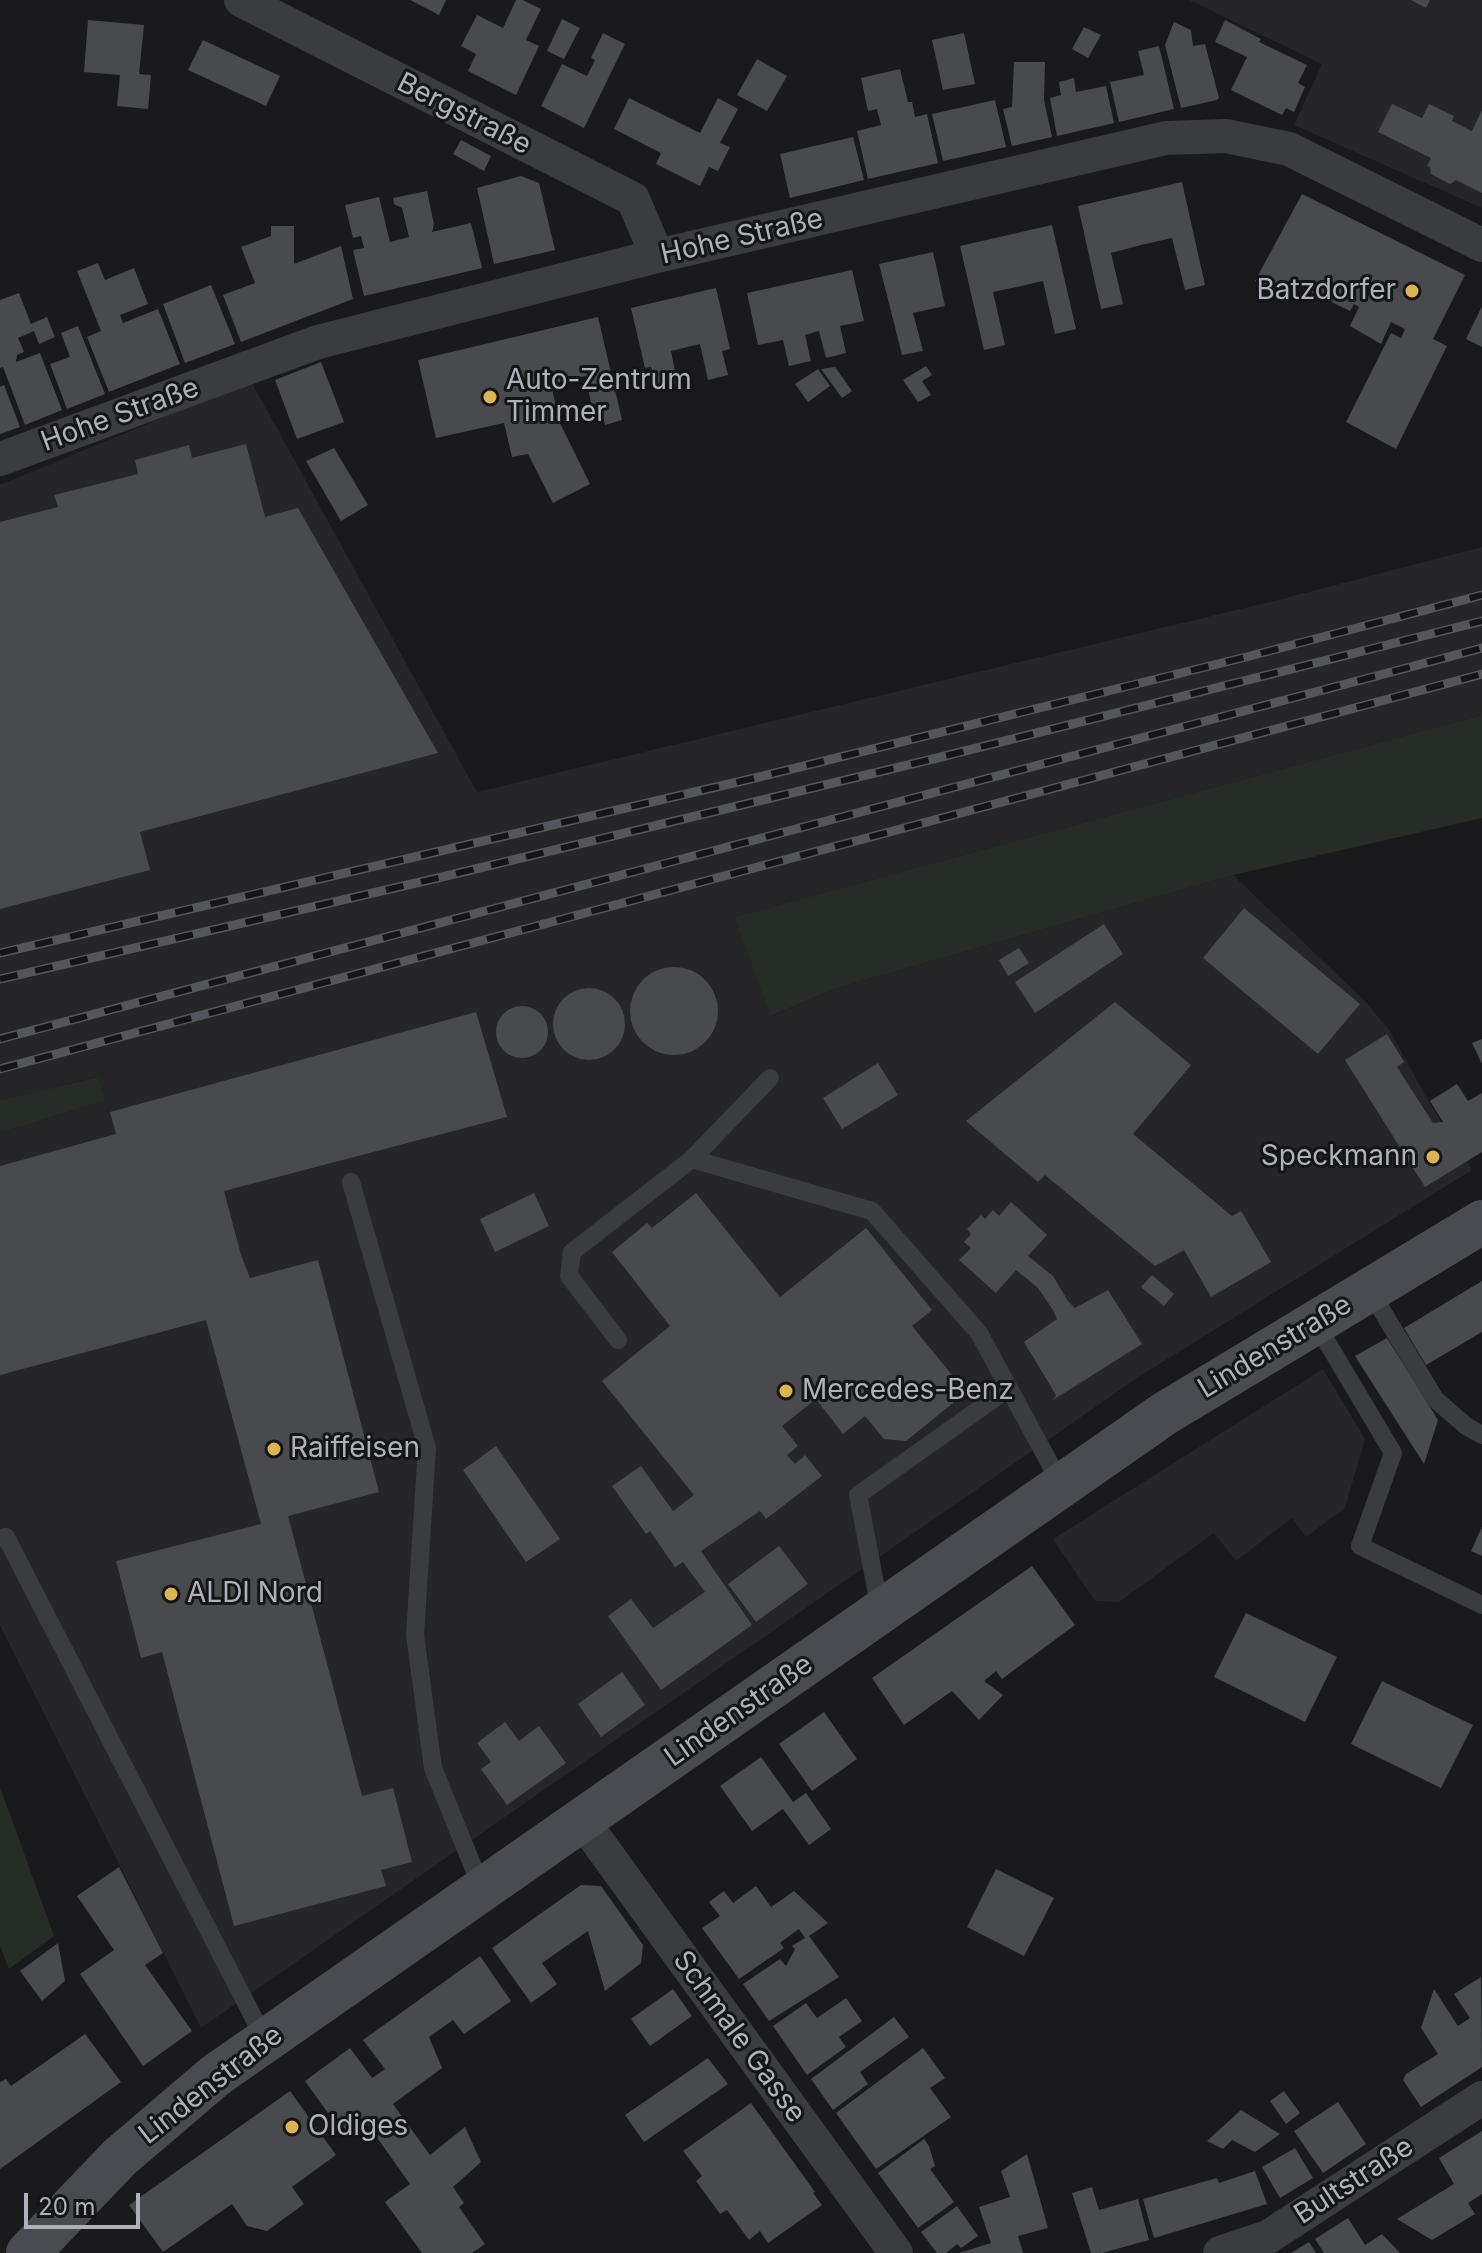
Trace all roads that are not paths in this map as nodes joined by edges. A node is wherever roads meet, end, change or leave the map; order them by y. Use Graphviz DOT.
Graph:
graph roads {
  1 [pos="241,0"];
  2 [pos="1482,245"];
  3 [pos="657,256"];
  4 [pos="0,459"];
  5 [pos="770,1078"];
  6 [pos="692,1159"];
  7 [pos="351,1182"];
  8 [pos="1481,1225"];
  9 [pos="1369,1289"];
  10 [pos="1315,1322"];
  11 [pos="618,1340"];
  12 [pos="1009,1388"];
  13 [pos="1482,1435"];
  14 [pos="1062,1486"];
  15 [pos="0,1538"];
  16 [pos="1482,1605"];
  17 [pos="881,1612"];
  18 [pos="582,1820"];
  19 [pos="482,1889"];
  20 [pos="265,2041"];
  21 [pos="1482,2098"];
  22 [pos="31,2252"];
  23 [pos="896,2253"];
  24 [pos="1220,2253"];
  1 -- 3 [label="street, Bergstraße"];
  2 -- 3 [label="street, Hohe Straße"];
  3 -- 4 [label="street, Hohe Straße"];
  5 -- 6 [label="lane"];
  6 -- 11 [label="lane"];
  6 -- 12 [label="lane"];
  7 -- 19 [label="lane"];
  8 -- 9 [label="street, Lindenstraße"];
  9 -- 10 [label="street, Lindenstraße"];
  9 -- 13 [label="lane"];
  10 -- 14 [label="street, Lindenstraße"];
  10 -- 16 [label="lane"];
  12 -- 14 [label="lane"];
  12 -- 17 [label="lane"];
  14 -- 17 [label="street, Lindenstraße"];
  15 -- 20 [label="lane"];
  17 -- 18 [label="street, Lindenstraße"];
  18 -- 19 [label="street, Lindenstraße"];
  18 -- 23 [label="street, Schmale Gasse"];
  19 -- 20 [label="street, Lindenstraße"];
  20 -- 22 [label="street, Lindenstraße"];
  21 -- 24 [label="street, Bultstraße"];
}
